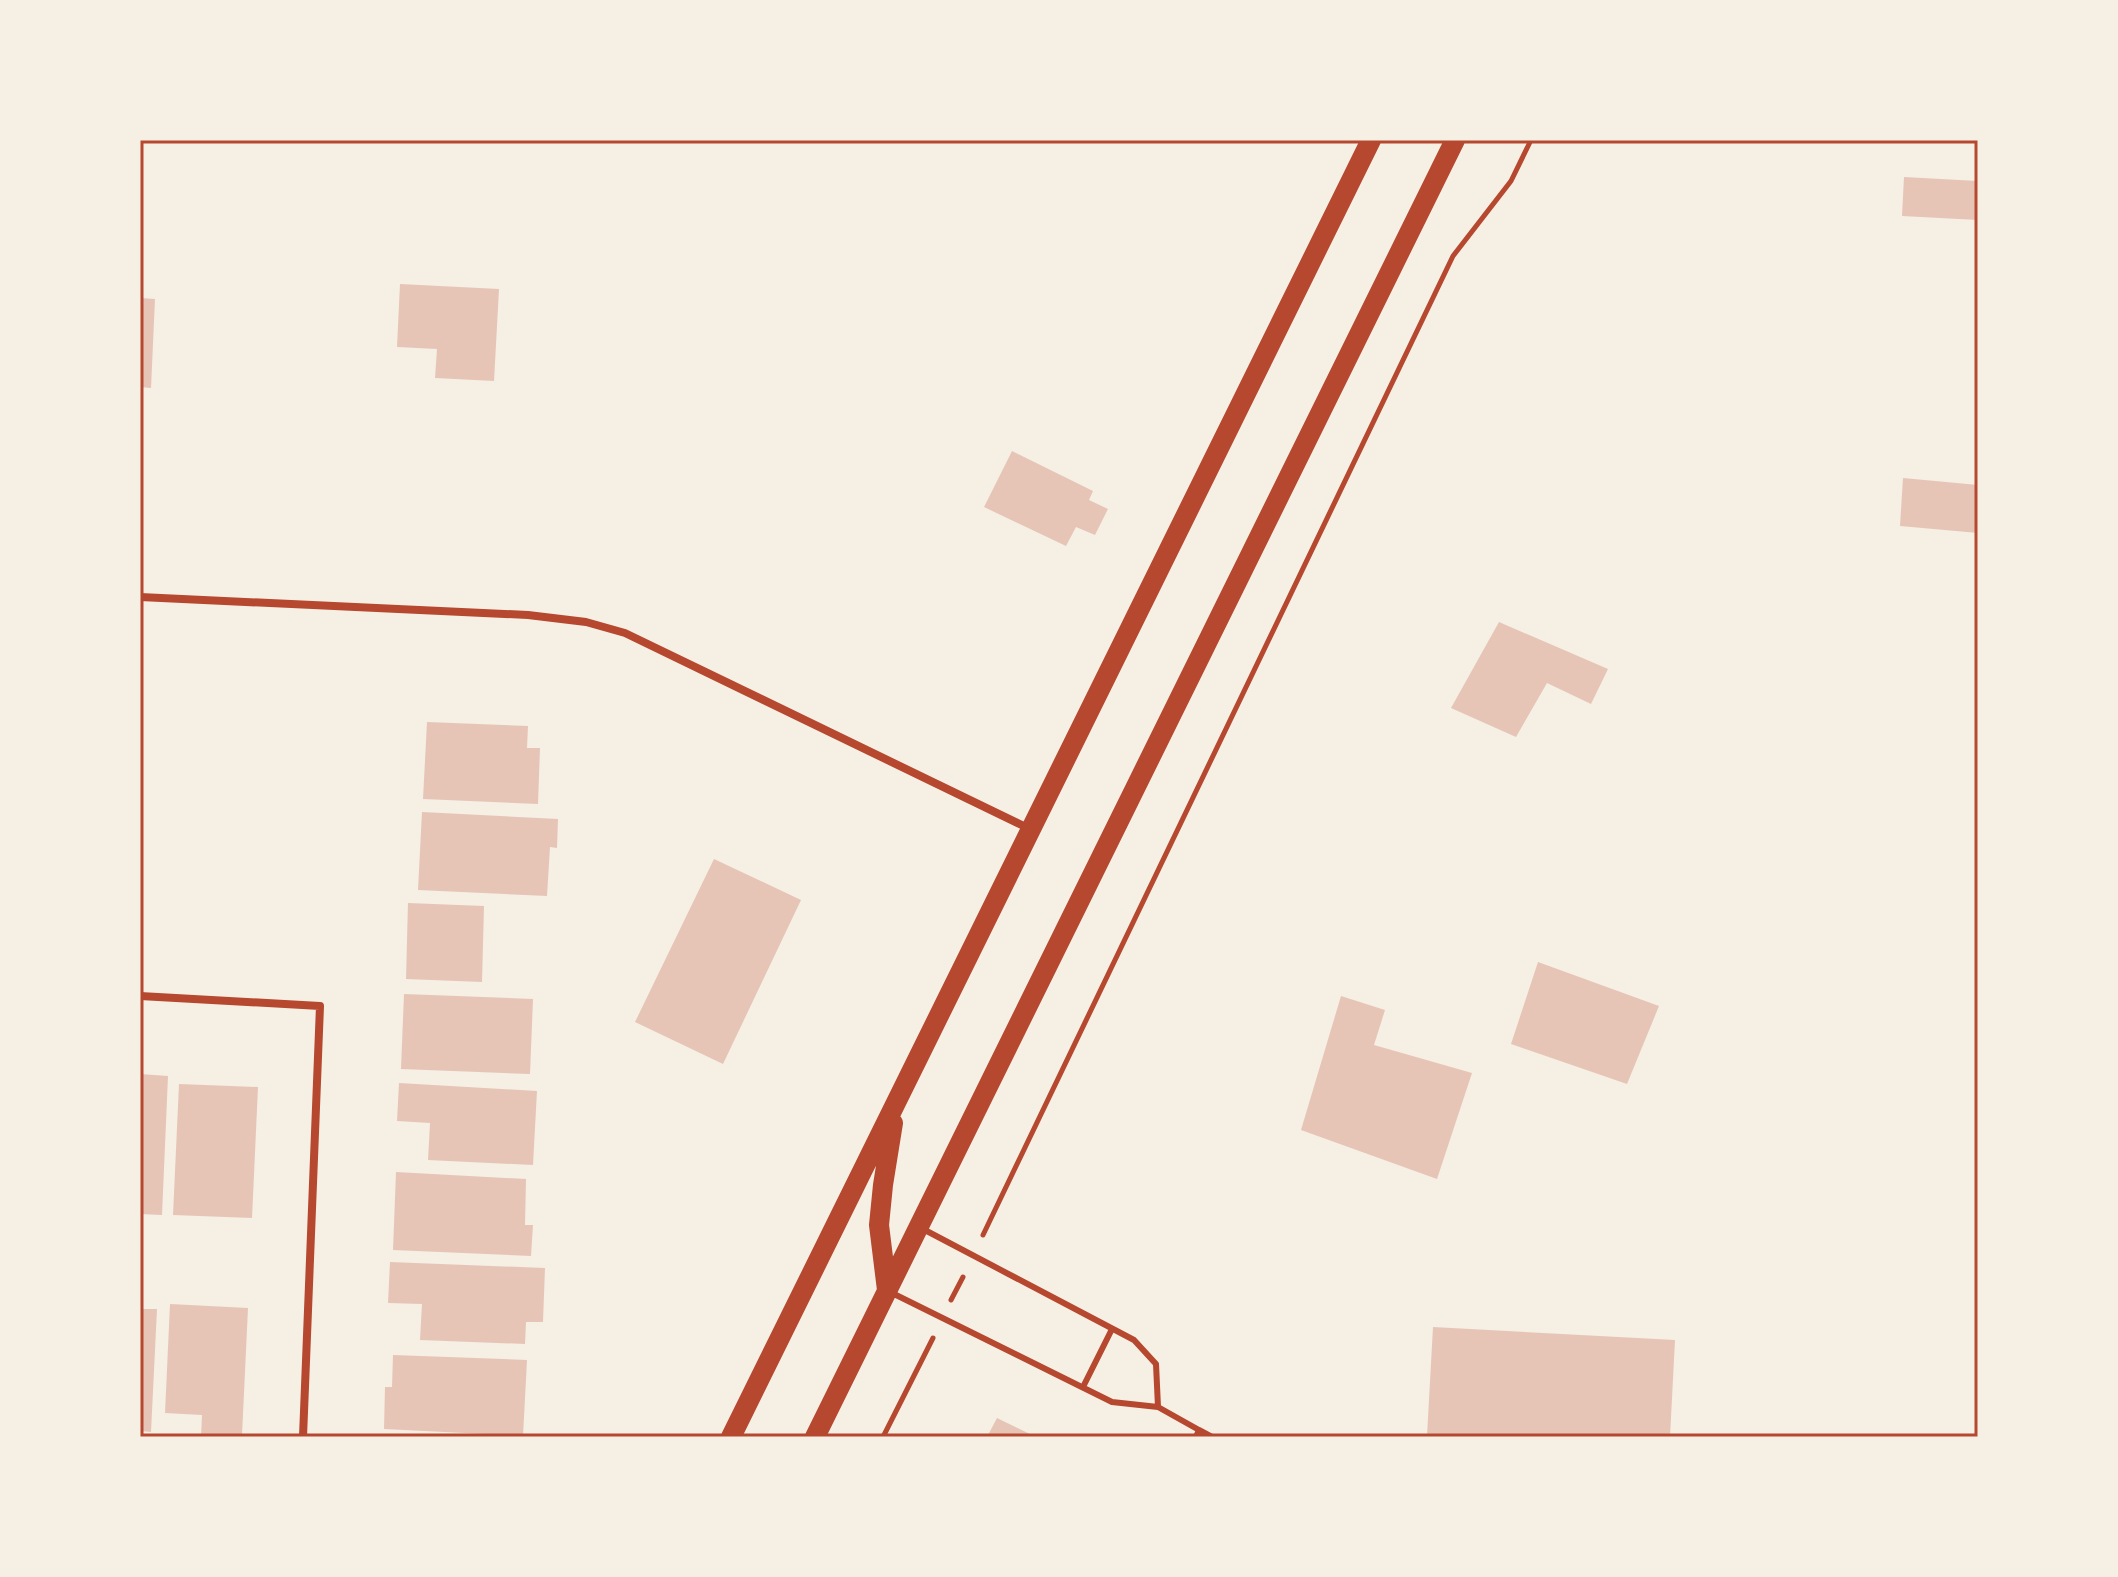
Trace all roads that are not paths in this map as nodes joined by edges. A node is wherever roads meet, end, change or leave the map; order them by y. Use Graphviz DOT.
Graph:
graph roads {
  1 [pos="1371,140"];
  2 [pos="1455,140"];
  3 [pos="140,597"];
  4 [pos="1031,829"];
  5 [pos="140,996"];
  6 [pos="897,1100"];
  7 [pos="919,1227"];
  8 [pos="887,1291"];
  9 [pos="1112,1329"];
  10 [pos="1083,1387"];
  11 [pos="1158,1407"];
  12 [pos="1197,1434"];
  13 [pos="303,1437"];
  14 [pos="731,1437"];
  15 [pos="815,1437"];
  16 [pos="1212,1437"];
  1 -- 4 [label="main road"];
  2 -- 7 [label="main road"];
  3 -- 4 [label="street"];
  4 -- 6 [label="main road"];
  5 -- 13 [label="street"];
  6 -- 8 [label="main road"];
  6 -- 14 [label="main road"];
  7 -- 8 [label="main road"];
  7 -- 9 [label="lane"];
  8 -- 10 [label="lane"];
  8 -- 15 [label="main road"];
  9 -- 10 [label="lane"];
  9 -- 11 [label="lane"];
  10 -- 11 [label="lane"];
  11 -- 12 [label="lane"];
  12 -- 16 [label="lane"];
}
